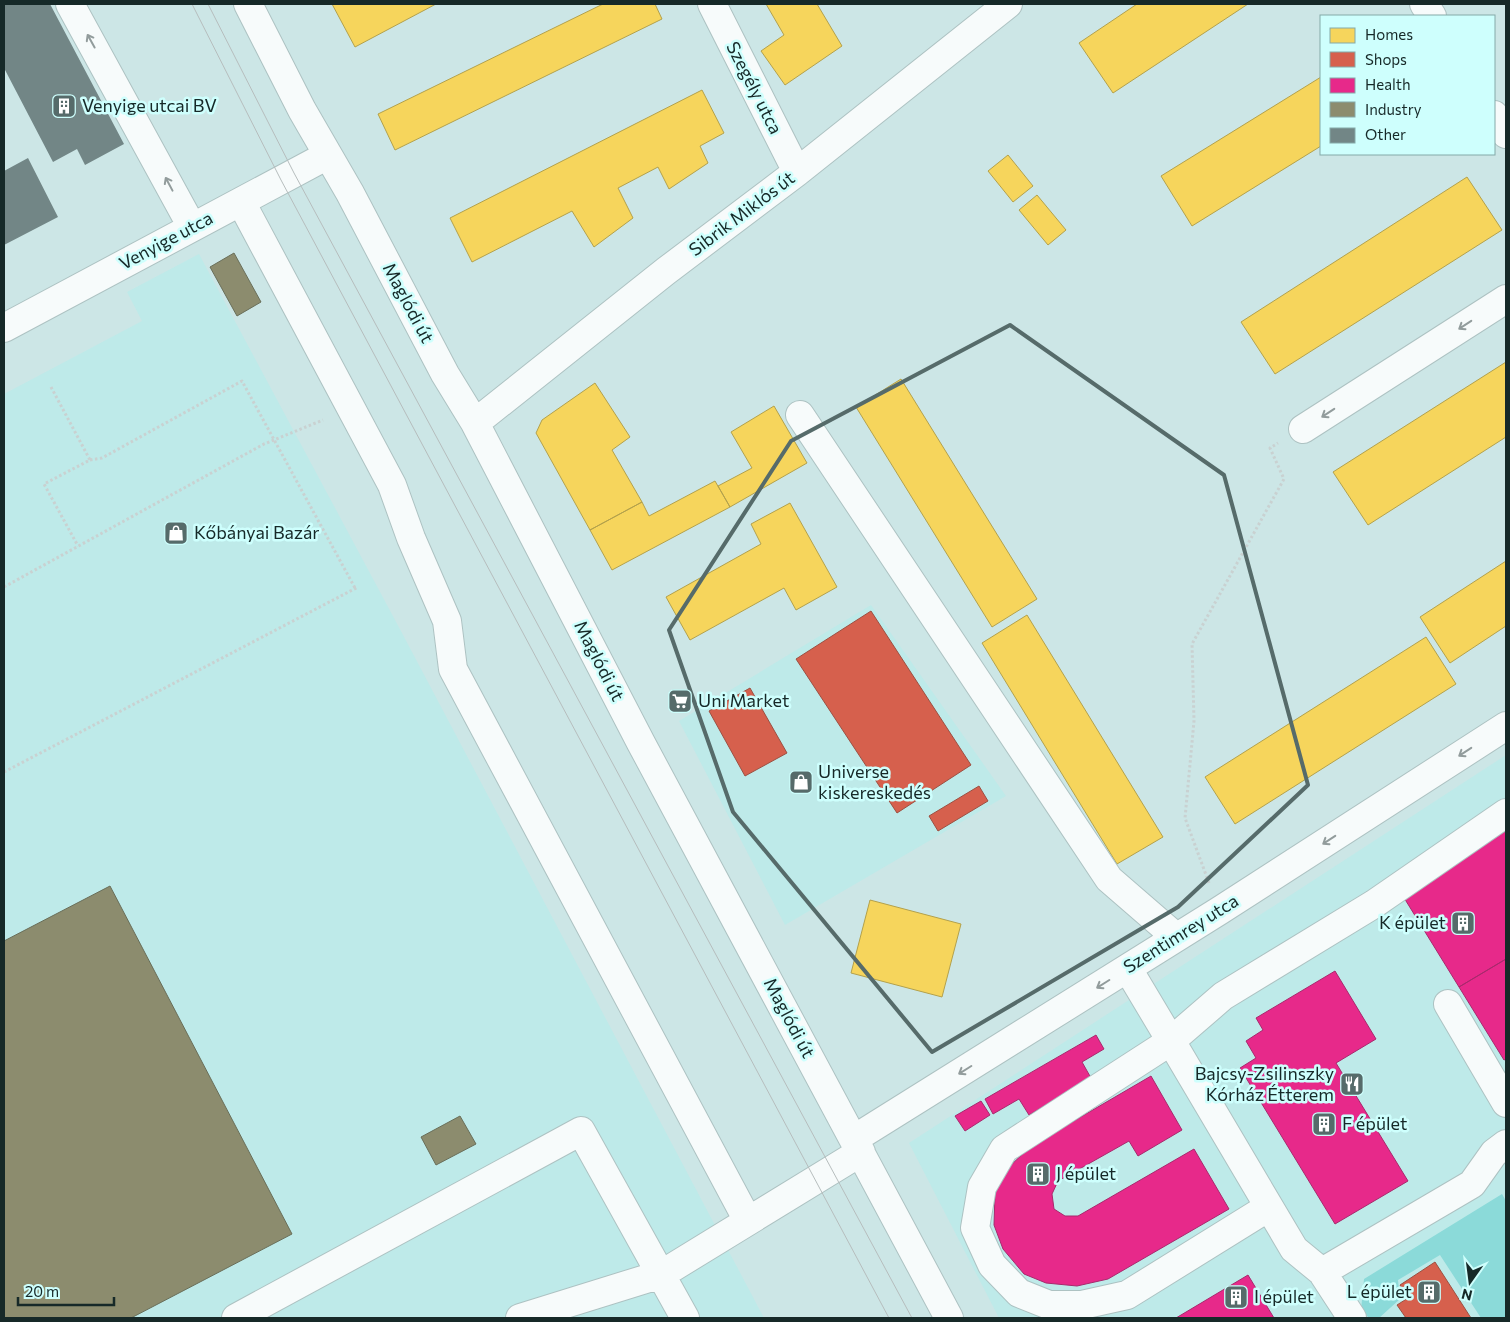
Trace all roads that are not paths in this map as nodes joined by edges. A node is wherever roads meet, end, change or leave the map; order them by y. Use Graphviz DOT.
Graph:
graph roads {
  1 [pos="70,4"];
  2 [pos="248,4"];
  3 [pos="712,4"];
  4 [pos="1008,4"];
  5 [pos="1424,4"];
  6 [pos="1431,15"];
  7 [pos="1495,116"];
  8 [pos="1506,134"];
  9 [pos="328,156"];
  10 [pos="797,172"];
  11 [pos="241,202"];
  12 [pos="192,227"];
  13 [pos="1506,299"];
  14 [pos="4,328"];
  15 [pos="800,416"];
  16 [pos="475,423"];
  17 [pos="1303,429"];
  18 [pos="1506,726"];
  19 [pos="1506,813"];
  20 [pos="1176,937"];
  21 [pos="1128,968"];
  22 [pos="1448,1004"];
  23 [pos="1171,1041"];
  24 [pos="1506,1103"];
  25 [pos="1506,1144"];
  26 [pos="858,1146"];
  27 [pos="1269,1207"];
  28 [pos="748,1221"];
  29 [pos="1322,1272"];
  30 [pos="662,1274"];
  31 [pos="680,1316"];
  32 [pos="236,1318"];
  33 [pos="520,1318"];
  34 [pos="948,1318"];
  35 [pos="1352,1318"];
  12 -- 1 [label="street, one-way"];
  2 -- 9 [label="street, Maglódi út"];
  3 -- 10 [label="street, Szegély utca"];
  4 -- 10 [label="street, Sibrik Miklós út"];
  5 -- 6 [label="street"];
  7 -- 8 [label="street"];
  9 -- 11 [label="street, Venyige utca"];
  9 -- 16 [label="street, Maglódi út"];
  10 -- 16 [label="street, Sibrik Miklós út"];
  11 -- 12 [label="street, Venyige utca"];
  11 -- 28 [label="street"];
  12 -- 14 [label="street, Venyige utca"];
  13 -- 17 [label="street, one-way"];
  15 -- 20 [label="street"];
  16 -- 26 [label="street, Maglódi út"];
  18 -- 20 [label="street, Szentimrey utca, one-way"];
  19 -- 23 [label="street"];
  20 -- 21 [label="street, Szentimrey utca"];
  21 -- 23 [label="street"];
  21 -- 26 [label="street, Szentimrey utca, one-way"];
  22 -- 24 [label="street"];
  23 -- 27 [label="street"];
  23 -- 27 [label="street"];
  25 -- 29 [label="street"];
  26 -- 28 [label="street, Szentimrey utca"];
  26 -- 34 [label="street, Maglódi út"];
  27 -- 29 [label="street"];
  28 -- 30 [label="street, Szentimrey utca"];
  29 -- 35 [label="street"];
  30 -- 31 [label="street"];
  30 -- 32 [label="street"];
  30 -- 33 [label="street, Szentimrey utca"];
}
